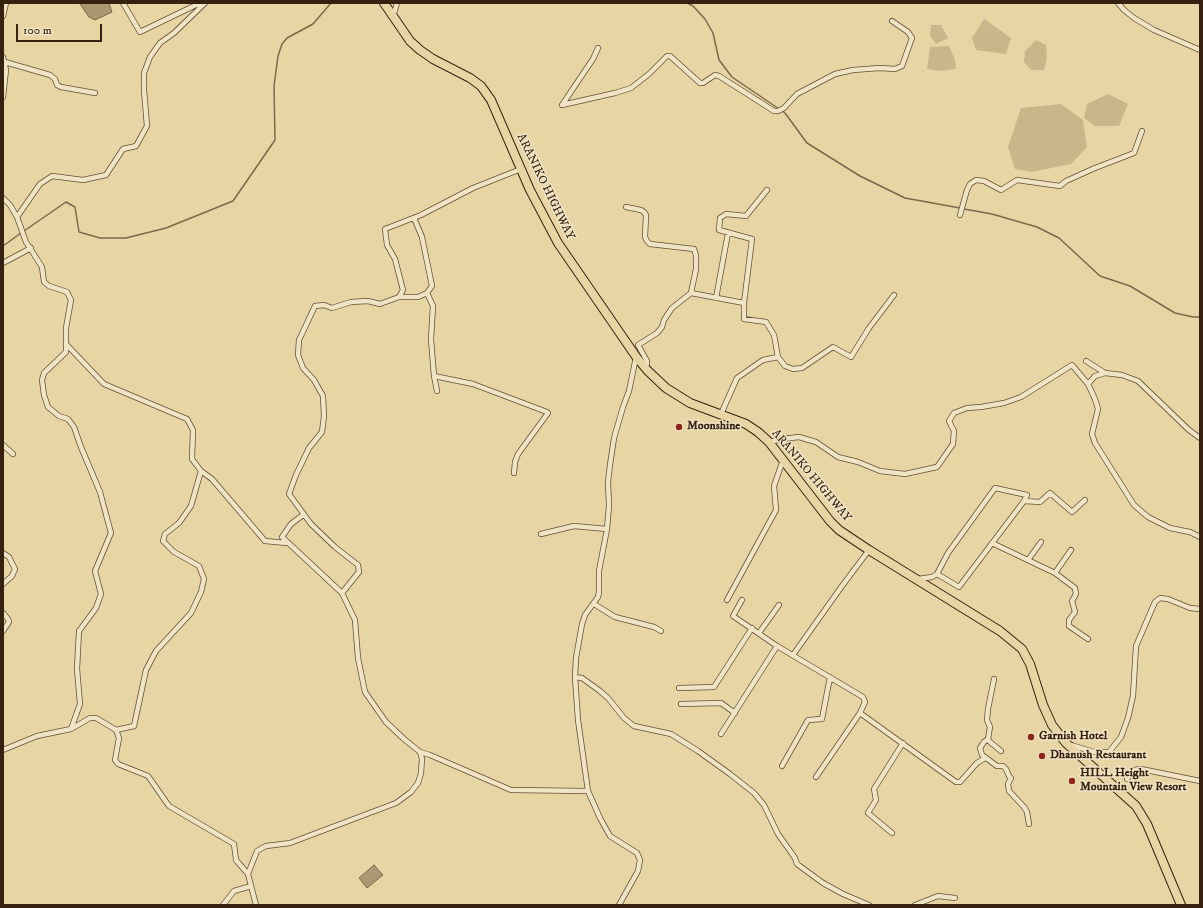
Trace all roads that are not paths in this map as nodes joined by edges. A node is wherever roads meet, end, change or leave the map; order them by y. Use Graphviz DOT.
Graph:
graph roads {
  1 [pos="6,3"];
  2 [pos="123,3"];
  3 [pos="200,3"];
  4 [pos="205,3"];
  5 [pos="384,3"];
  6 [pos="397,3"];
  7 [pos="1118,3"];
  8 [pos="3,16"];
  9 [pos="393,17"];
  10 [pos="892,21"];
  11 [pos="598,48"];
  12 [pos="1200,50"];
  13 [pos="4,60"];
  14 [pos="95,93"];
  15 [pos="3,97"];
  16 [pos="1142,131"];
  17 [pos="521,169"];
  18 [pos="767,190"];
  19 [pos="3,198"];
  20 [pos="626,207"];
  21 [pos="960,215"];
  22 [pos="17,217"];
  23 [pos="414,218"];
  24 [pos="728,233"];
  25 [pos="31,248"];
  26 [pos="3,263"];
  27 [pos="691,293"];
  28 [pos="426,294"];
  29 [pos="894,296"];
  30 [pos="399,297"];
  31 [pos="716,298"];
  32 [pos="744,303"];
  33 [pos="66,344"];
  34 [pos="778,357"];
  35 [pos="637,358"];
  36 [pos="1086,361"];
  37 [pos="643,366"];
  38 [pos="1105,373"];
  39 [pos="434,376"];
  40 [pos="1088,384"];
  41 [pos="437,391"];
  42 [pos="721,414"];
  43 [pos="1200,438"];
  44 [pos="769,442"];
  45 [pos="3,445"];
  46 [pos="13,454"];
  47 [pos="783,460"];
  48 [pos="201,471"];
  49 [pos="514,473"];
  50 [pos="1085,500"];
  51 [pos="1024,501"];
  52 [pos="303,515"];
  53 [pos="607,529"];
  54 [pos="541,534"];
  55 [pos="1200,537"];
  56 [pos="1041,542"];
  57 [pos="287,543"];
  58 [pos="992,543"];
  59 [pos="869,550"];
  60 [pos="1071,550"];
  61 [pos="3,553"];
  62 [pos="1028,560"];
  63 [pos="1055,573"];
  64 [pos="936,574"];
  65 [pos="916,579"];
  66 [pos="3,584"];
  67 [pos="342,593"];
  68 [pos="727,600"];
  69 [pos="742,600"];
  70 [pos="594,604"];
  71 [pos="779,605"];
  72 [pos="1200,609"];
  73 [pos="3,614"];
  74 [pos="752,628"];
  75 [pos="3,631"];
  76 [pos="661,631"];
  77 [pos="759,633"];
  78 [pos="1088,639"];
  79 [pos="777,646"];
  80 [pos="793,655"];
  81 [pos="575,677"];
  82 [pos="830,677"];
  83 [pos="994,679"];
  84 [pos="679,688"];
  85 [pos="681,704"];
  86 [pos="735,713"];
  87 [pos="860,713"];
  88 [pos="71,729"];
  89 [pos="116,730"];
  90 [pos="721,734"];
  91 [pos="988,739"];
  92 [pos="903,743"];
  93 [pos="1066,743"];
  94 [pos="3,750"];
  95 [pos="1001,751"];
  96 [pos="420,752"];
  97 [pos="985,758"];
  98 [pos="782,766"];
  99 [pos="816,777"];
  100 [pos="1127,779"];
  101 [pos="1200,781"];
  102 [pos="588,791"];
  103 [pos="1029,824"];
  104 [pos="892,833"];
  105 [pos="248,874"];
  106 [pos="251,886"];
  107 [pos="955,898"];
  108 [pos="223,905"];
  109 [pos="256,905"];
  110 [pos="619,905"];
  111 [pos="869,905"];
  112 [pos="915,905"];
  113 [pos="1181,905"];
  1 -- 8 [label="street"];
  2 -- 3 [label="street"];
  4 -- 22 [label="street"];
  5 -- 9 [label="highway, ARANIKO HIGHWAY"];
  6 -- 9 [label="street"];
  7 -- 12 [label="street"];
  9 -- 17 [label="highway, ARANIKO HIGHWAY"];
  10 -- 11 [label="street"];
  13 -- 14 [label="street"];
  13 -- 15 [label="street"];
  16 -- 21 [label="street"];
  17 -- 23 [label="street"];
  17 -- 35 [label="highway, ARANIKO HIGHWAY"];
  18 -- 24 [label="street"];
  19 -- 22 [label="street"];
  20 -- 27 [label="street"];
  22 -- 25 [label="street"];
  23 -- 28 [label="street"];
  23 -- 30 [label="street"];
  24 -- 31 [label="street"];
  24 -- 32 [label="street"];
  25 -- 26 [label="street"];
  25 -- 33 [label="street"];
  27 -- 31 [label="street"];
  27 -- 37 [label="street"];
  28 -- 30 [label="street"];
  28 -- 39 [label="street"];
  29 -- 34 [label="street"];
  30 -- 52 [label="street"];
  31 -- 32 [label="street"];
  32 -- 34 [label="street"];
  33 -- 48 [label="street"];
  33 -- 88 [label="street"];
  34 -- 42 [label="street"];
  35 -- 37 [label="highway, ARANIKO HIGHWAY"];
  35 -- 53 [label="street"];
  36 -- 38 [label="street"];
  37 -- 42 [label="highway, ARANIKO HIGHWAY"];
  38 -- 40 [label="street"];
  38 -- 43 [label="street"];
  39 -- 41 [label="street"];
  39 -- 49 [label="street"];
  40 -- 44 [label="street"];
  40 -- 55 [label="street"];
  42 -- 44 [label="highway, ARANIKO HIGHWAY"];
  44 -- 47 [label="highway, ARANIKO HIGHWAY"];
  45 -- 46 [label="street"];
  47 -- 59 [label="highway, ARANIKO HIGHWAY"];
  47 -- 68 [label="street"];
  48 -- 57 [label="street"];
  48 -- 89 [label="street"];
  50 -- 51 [label="street"];
  51 -- 58 [label="street"];
  51 -- 64 [label="street"];
  52 -- 57 [label="street"];
  52 -- 67 [label="street"];
  53 -- 54 [label="street"];
  53 -- 70 [label="street"];
  56 -- 62 [label="street"];
  57 -- 67 [label="street"];
  58 -- 62 [label="street"];
  58 -- 64 [label="street"];
  59 -- 65 [label="highway, ARANIKO HIGHWAY"];
  59 -- 80 [label="street"];
  60 -- 63 [label="street"];
  61 -- 66 [label="street"];
  62 -- 63 [label="street"];
  63 -- 78 [label="street"];
  64 -- 65 [label="street"];
  65 -- 93 [label="highway, ARANIKO HIGHWAY"];
  67 -- 96 [label="street"];
  69 -- 74 [label="street"];
  70 -- 76 [label="street"];
  70 -- 81 [label="street"];
  71 -- 77 [label="street"];
  72 -- 93 [label="street"];
  73 -- 75 [label="street"];
  74 -- 77 [label="street"];
  74 -- 84 [label="street"];
  77 -- 79 [label="street"];
  79 -- 80 [label="street"];
  79 -- 86 [label="street"];
  80 -- 82 [label="street"];
  81 -- 102 [label="street"];
  81 -- 111 [label="street"];
  82 -- 87 [label="street"];
  82 -- 98 [label="street"];
  83 -- 91 [label="street"];
  85 -- 86 [label="street"];
  86 -- 90 [label="street"];
  87 -- 92 [label="street"];
  87 -- 99 [label="street"];
  88 -- 89 [label="street"];
  88 -- 94 [label="street"];
  89 -- 105 [label="street"];
  91 -- 95 [label="street"];
  91 -- 97 [label="street"];
  92 -- 97 [label="street"];
  92 -- 104 [label="street"];
  93 -- 113 [label="highway, ARANIKO HIGHWAY"];
  96 -- 102 [label="street"];
  96 -- 105 [label="street"];
  97 -- 103 [label="street"];
  100 -- 101 [label="street"];
  102 -- 110 [label="street"];
  105 -- 106 [label="street"];
  106 -- 108 [label="street"];
  106 -- 109 [label="street"];
  107 -- 112 [label="street"];
}
